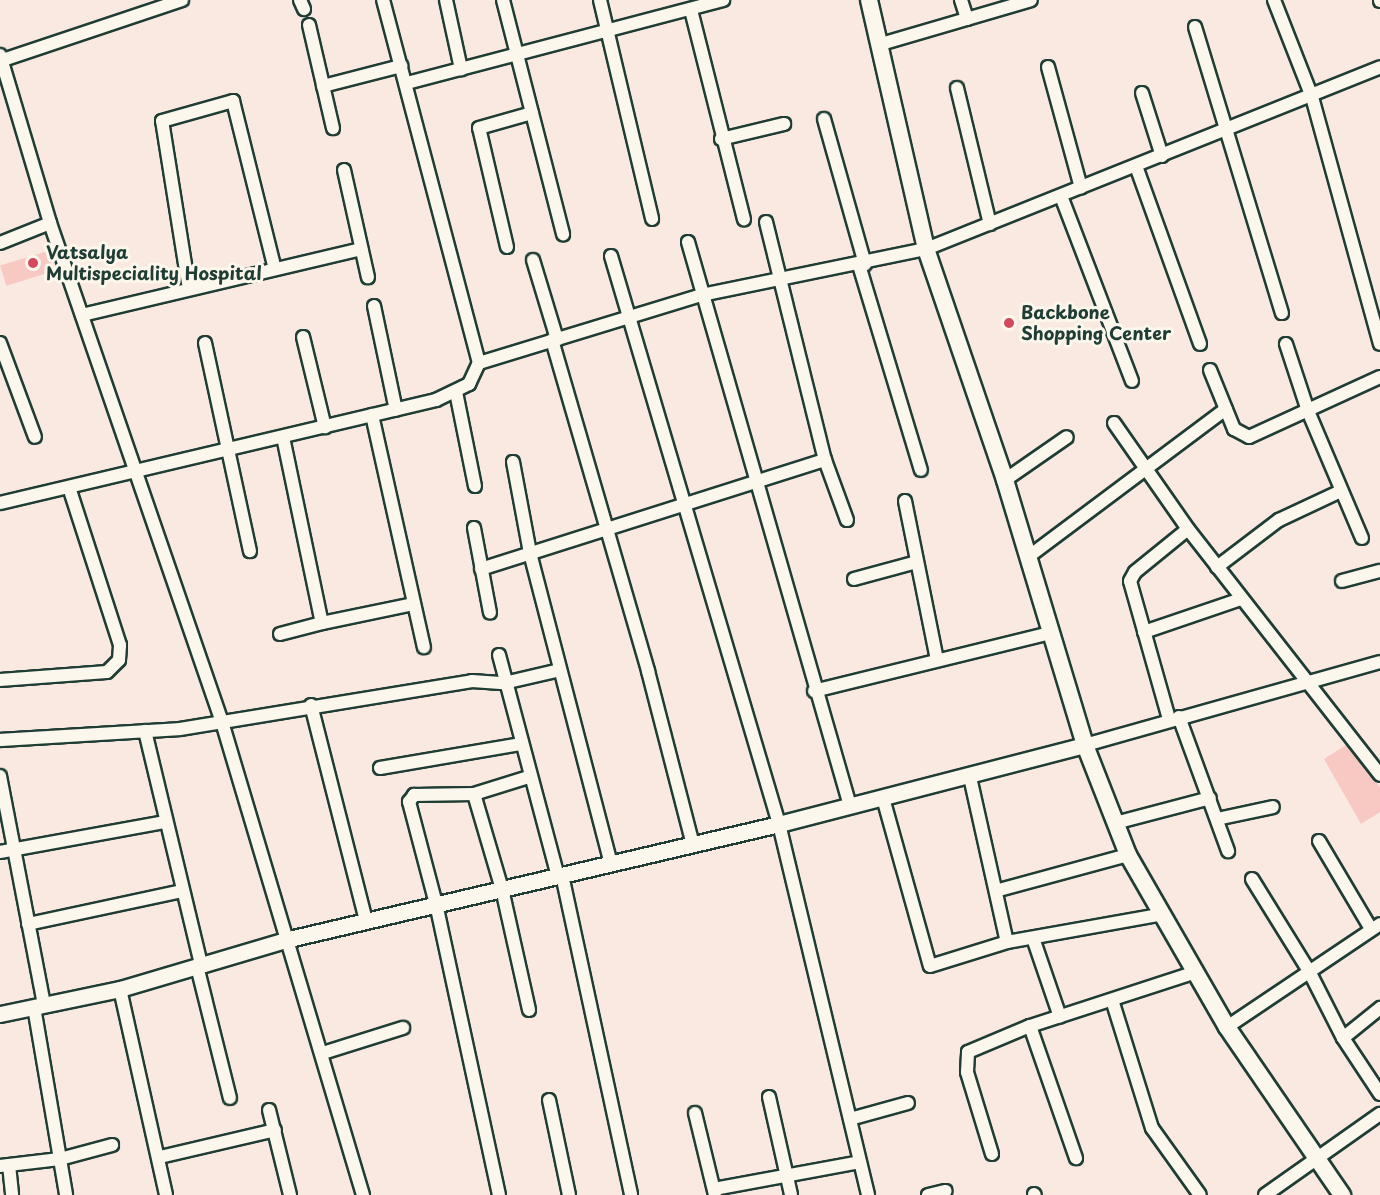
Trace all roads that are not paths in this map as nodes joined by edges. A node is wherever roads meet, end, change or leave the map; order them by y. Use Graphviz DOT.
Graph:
graph roads {
  1 [pos="182,0"];
  2 [pos="382,0"];
  3 [pos="446,0"];
  4 [pos="504,0"];
  5 [pos="600,0"];
  6 [pos="722,0"];
  7 [pos="869,0"];
  8 [pos="961,0"];
  9 [pos="1031,0"];
  10 [pos="1274,0"];
  11 [pos="691,10"];
  12 [pos="967,19"];
  13 [pos="309,25"];
  14 [pos="1195,27"];
  15 [pos="608,34"];
  16 [pos="881,44"];
  17 [pos="516,54"];
  18 [pos="1,59"];
  19 [pos="401,66"];
  20 [pos="1048,67"];
  21 [pos="1380,67"];
  22 [pos="461,69"];
  23 [pos="406,83"];
  24 [pos="323,86"];
  25 [pos="957,88"];
  26 [pos="1142,93"];
  27 [pos="1312,97"];
  28 [pos="532,113"];
  29 [pos="824,119"];
  30 [pos="784,124"];
  31 [pos="333,128"];
  32 [pos="1229,130"];
  33 [pos="721,140"];
  34 [pos="1162,156"];
  35 [pos="1136,166"];
  36 [pos="344,171"];
  37 [pos="1081,188"];
  38 [pos="1061,196"];
  39 [pos="652,219"];
  40 [pos="744,219"];
  41 [pos="766,222"];
  42 [pos="50,224"];
  43 [pos="990,224"];
  44 [pos="562,234"];
  45 [pos="688,242"];
  46 [pos="0,243"];
  47 [pos="507,247"];
  48 [pos="361,249"];
  49 [pos="926,249"];
  50 [pos="611,256"];
  51 [pos="533,260"];
  52 [pos="862,264"];
  53 [pos="275,269"];
  54 [pos="369,277"];
  55 [pos="781,280"];
  56 [pos="189,288"];
  57 [pos="702,295"];
  58 [pos="374,306"];
  59 [pos="1282,313"];
  60 [pos="82,315"];
  61 [pos="629,316"];
  62 [pos="303,337"];
  63 [pos="555,339"];
  64 [pos="0,343"];
  65 [pos="205,343"];
  66 [pos="1200,344"];
  67 [pos="1286,344"];
  68 [pos="1380,344"];
  69 [pos="479,363"];
  70 [pos="1210,370"];
  71 [pos="1380,377"];
  72 [pos="1132,381"];
  73 [pos="456,392"];
  74 [pos="1226,409"];
  75 [pos="396,410"];
  76 [pos="1308,411"];
  77 [pos="372,415"];
  78 [pos="1114,423"];
  79 [pos="325,427"];
  80 [pos="35,437"];
  81 [pos="283,437"];
  82 [pos="1067,437"];
  83 [pos="231,449"];
  84 [pos="825,460"];
  85 [pos="513,462"];
  86 [pos="921,470"];
  87 [pos="136,471"];
  88 [pos="1147,471"];
  89 [pos="1005,480"];
  90 [pos="755,483"];
  91 [pos="475,486"];
  92 [pos="69,487"];
  93 [pos="1341,491"];
  94 [pos="905,501"];
  95 [pos="0,503"];
  96 [pos="681,505"];
  97 [pos="847,520"];
  98 [pos="474,528"];
  99 [pos="607,529"];
  100 [pos="1188,529"];
  101 [pos="1362,538"];
  102 [pos="250,551"];
  103 [pos="530,553"];
  104 [pos="1028,557"];
  105 [pos="917,562"];
  106 [pos="1217,567"];
  107 [pos="481,569"];
  108 [pos="1380,571"];
  109 [pos="854,579"];
  110 [pos="1342,582"];
  111 [pos="1241,599"];
  112 [pos="414,604"];
  113 [pos="490,613"];
  114 [pos="322,623"];
  115 [pos="1143,632"];
  116 [pos="1050,633"];
  117 [pos="280,634"];
  118 [pos="424,647"];
  119 [pos="499,656"];
  120 [pos="937,659"];
  121 [pos="1380,662"];
  122 [pos="560,670"];
  123 [pos="0,680"];
  124 [pos="1304,680"];
  125 [pos="504,683"];
  126 [pos="814,691"];
  127 [pos="311,705"];
  128 [pos="1174,718"];
  129 [pos="222,722"];
  130 [pos="145,732"];
  131 [pos="0,741"];
  132 [pos="520,744"];
  133 [pos="1085,745"];
  134 [pos="380,768"];
  135 [pos="1380,775"];
  136 [pos="0,776"];
  137 [pos="529,777"];
  138 [pos="970,777"];
  139 [pos="474,794"];
  140 [pos="883,798"];
  141 [pos="1210,798"];
  142 [pos="850,806"];
  143 [pos="1273,807"];
  144 [pos="1217,819"];
  145 [pos="165,822"];
  146 [pos="779,824"];
  147 [pos="1115,824"];
  148 [pos="1319,841"];
  149 [pos="693,845"];
  150 [pos="14,851"];
  151 [pos="1228,851"];
  152 [pos="0,852"];
  153 [pos="1128,855"];
  154 [pos="611,864"];
  155 [pos="560,876"];
  156 [pos="1252,879"];
  157 [pos="502,889"];
  158 [pos="999,890"];
  159 [pos="182,891"];
  160 [pos="436,904"];
  161 [pos="1158,915"];
  162 [pos="366,921"];
  163 [pos="28,924"];
  164 [pos="1376,926"];
  165 [pos="1033,938"];
  166 [pos="290,939"];
  167 [pos="1007,942"];
  168 [pos="199,965"];
  169 [pos="1309,971"];
  170 [pos="1193,973"];
  171 [pos="120,989"];
  172 [pos="1113,1003"];
  173 [pos="39,1006"];
  174 [pos="1380,1008"];
  175 [pos="529,1010"];
  176 [pos="0,1014"];
  177 [pos="1060,1017"];
  178 [pos="1030,1026"];
  179 [pos="1227,1027"];
  180 [pos="403,1028"];
  181 [pos="1342,1038"];
  182 [pos="323,1053"];
  183 [pos="1380,1094"];
  184 [pos="769,1097"];
  185 [pos="230,1098"];
  186 [pos="549,1100"];
  187 [pos="908,1103"];
  188 [pos="269,1110"];
  189 [pos="695,1113"];
  190 [pos="1380,1114"];
  191 [pos="850,1119"];
  192 [pos="275,1130"];
  193 [pos="112,1145"];
  194 [pos="992,1154"];
  195 [pos="1316,1157"];
  196 [pos="160,1158"];
  197 [pos="1076,1158"];
  198 [pos="60,1159"];
  199 [pos="860,1162"];
  200 [pos="4,1165"];
  201 [pos="787,1176"];
  202 [pos="946,1191"];
  203 [pos="715,1192"];
  204 [pos="12,1195"];
  205 [pos="66,1195"];
  206 [pos="166,1195"];
  207 [pos="290,1195"];
  208 [pos="363,1195"];
  209 [pos="499,1195"];
  210 [pos="569,1195"];
  211 [pos="631,1195"];
  212 [pos="791,1195"];
  213 [pos="868,1195"];
  214 [pos="928,1195"];
  215 [pos="1200,1195"];
  216 [pos="1265,1195"];
  217 [pos="1342,1195"];
  1 -- 18 [label="street"];
  2 -- 19 [label="street"];
  3 -- 22 [label="street"];
  4 -- 17 [label="street"];
  5 -- 15 [label="street"];
  6 -- 11 [label="street"];
  7 -- 16 [label="main road"];
  8 -- 12 [label="street"];
  9 -- 12 [label="street"];
  10 -- 27 [label="street"];
  11 -- 15 [label="street"];
  11 -- 33 [label="street"];
  12 -- 16 [label="street"];
  13 -- 24 [label="street"];
  14 -- 32 [label="street"];
  15 -- 17 [label="street"];
  15 -- 39 [label="street"];
  16 -- 49 [label="main road"];
  17 -- 22 [label="street"];
  17 -- 28 [label="street"];
  18 -- 42 [label="street"];
  19 -- 23 [label="street"];
  19 -- 24 [label="street"];
  20 -- 37 [label="street"];
  21 -- 27 [label="street"];
  22 -- 23 [label="street"];
  23 -- 69 [label="street"];
  24 -- 31 [label="street"];
  25 -- 43 [label="street"];
  26 -- 34 [label="street"];
  27 -- 32 [label="street"];
  27 -- 68 [label="street"];
  28 -- 44 [label="street"];
  28 -- 47 [label="street"];
  29 -- 52 [label="street"];
  30 -- 33 [label="street"];
  32 -- 34 [label="street"];
  32 -- 59 [label="street"];
  33 -- 40 [label="street"];
  34 -- 35 [label="street"];
  35 -- 37 [label="street"];
  35 -- 66 [label="street"];
  36 -- 48 [label="street"];
  37 -- 38 [label="street"];
  38 -- 43 [label="street"];
  38 -- 72 [label="street"];
  41 -- 55 [label="street"];
  42 -- 46 [label="street"];
  42 -- 60 [label="street"];
  43 -- 49 [label="street"];
  45 -- 57 [label="street"];
  48 -- 53 [label="street"];
  48 -- 54 [label="street"];
  49 -- 52 [label="street"];
  49 -- 89 [label="main road"];
  50 -- 61 [label="street"];
  51 -- 63 [label="street"];
  52 -- 55 [label="street"];
  52 -- 86 [label="street"];
  53 -- 56 [label="street"];
  53 -- 56 [label="street"];
  55 -- 57 [label="street"];
  55 -- 84 [label="street"];
  56 -- 60 [label="street"];
  57 -- 61 [label="street"];
  57 -- 90 [label="street"];
  58 -- 75 [label="street"];
  60 -- 87 [label="street"];
  61 -- 63 [label="street"];
  61 -- 96 [label="street"];
  62 -- 79 [label="street"];
  63 -- 69 [label="street"];
  63 -- 99 [label="street"];
  64 -- 80 [label="street"];
  65 -- 83 [label="street"];
  67 -- 76 [label="street"];
  69 -- 73 [label="street"];
  70 -- 74 [label="street"];
  71 -- 76 [label="street"];
  73 -- 75 [label="street"];
  73 -- 91 [label="street"];
  74 -- 76 [label="street"];
  74 -- 88 [label="street"];
  75 -- 77 [label="street"];
  76 -- 93 [label="street"];
  77 -- 79 [label="street"];
  77 -- 112 [label="street"];
  78 -- 88 [label="street"];
  79 -- 81 [label="street"];
  81 -- 83 [label="street"];
  81 -- 114 [label="street"];
  82 -- 89 [label="street"];
  83 -- 87 [label="street"];
  83 -- 102 [label="street"];
  84 -- 90 [label="street"];
  84 -- 97 [label="street"];
  85 -- 103 [label="street"];
  87 -- 92 [label="street"];
  87 -- 129 [label="street"];
  88 -- 100 [label="street"];
  88 -- 104 [label="street"];
  89 -- 104 [label="main road"];
  90 -- 96 [label="street"];
  90 -- 126 [label="street"];
  92 -- 95 [label="street"];
  92 -- 123 [label="street"];
  93 -- 101 [label="street"];
  93 -- 106 [label="street"];
  94 -- 105 [label="street"];
  96 -- 99 [label="street"];
  96 -- 146 [label="street"];
  98 -- 107 [label="street"];
  99 -- 103 [label="street"];
  99 -- 149 [label="street"];
  100 -- 106 [label="street"];
  100 -- 115 [label="street"];
  103 -- 107 [label="street"];
  103 -- 122 [label="street"];
  104 -- 116 [label="main road"];
  105 -- 109 [label="street"];
  105 -- 120 [label="street"];
  106 -- 111 [label="street"];
  107 -- 113 [label="street"];
  108 -- 110 [label="street"];
  111 -- 115 [label="street"];
  111 -- 124 [label="street"];
  112 -- 114 [label="street"];
  112 -- 118 [label="street"];
  114 -- 117 [label="street"];
  115 -- 128 [label="street"];
  116 -- 120 [label="street"];
  116 -- 133 [label="main road"];
  119 -- 125 [label="street"];
  120 -- 126 [label="street"];
  121 -- 124 [label="street"];
  122 -- 125 [label="street"];
  122 -- 154 [label="street"];
  124 -- 128 [label="street"];
  124 -- 135 [label="street"];
  125 -- 127 [label="street"];
  125 -- 132 [label="street"];
  126 -- 142 [label="street"];
  127 -- 129 [label="street"];
  127 -- 162 [label="street"];
  128 -- 133 [label="street"];
  128 -- 141 [label="street"];
  129 -- 130 [label="street"];
  129 -- 166 [label="street"];
  130 -- 131 [label="street"];
  130 -- 145 [label="street"];
  132 -- 134 [label="street"];
  132 -- 137 [label="street"];
  133 -- 138 [label="street"];
  133 -- 147 [label="main road"];
  136 -- 150 [label="street"];
  137 -- 139 [label="street"];
  137 -- 155 [label="street"];
  138 -- 140 [label="street"];
  138 -- 158 [label="street"];
  139 -- 157 [label="street"];
  139 -- 160 [label="street"];
  140 -- 142 [label="street"];
  140 -- 167 [label="street"];
  141 -- 144 [label="street"];
  141 -- 147 [label="street"];
  142 -- 146 [label="street"];
  143 -- 144 [label="street"];
  144 -- 151 [label="street"];
  145 -- 150 [label="street"];
  145 -- 159 [label="street"];
  146 -- 149 [label="street"];
  146 -- 191 [label="street"];
  147 -- 153 [label="main road"];
  148 -- 164 [label="street"];
  149 -- 154 [label="street"];
  150 -- 152 [label="street"];
  150 -- 163 [label="street"];
  153 -- 158 [label="street"];
  153 -- 161 [label="main road"];
  154 -- 155 [label="street"];
  155 -- 157 [label="street"];
  155 -- 211 [label="street"];
  156 -- 169 [label="street"];
  157 -- 160 [label="street"];
  157 -- 175 [label="street"];
  158 -- 167 [label="street"];
  159 -- 163 [label="street"];
  159 -- 168 [label="street"];
  160 -- 162 [label="street"];
  160 -- 209 [label="street"];
  161 -- 165 [label="street"];
  161 -- 170 [label="main road"];
  162 -- 166 [label="street"];
  163 -- 173 [label="street"];
  164 -- 169 [label="street"];
  165 -- 167 [label="street"];
  165 -- 177 [label="street"];
  166 -- 168 [label="street"];
  166 -- 182 [label="street"];
  168 -- 171 [label="street"];
  168 -- 185 [label="street"];
  169 -- 179 [label="street"];
  169 -- 181 [label="street"];
  170 -- 172 [label="street"];
  170 -- 179 [label="main road"];
  171 -- 173 [label="street"];
  171 -- 196 [label="street"];
  172 -- 177 [label="street"];
  172 -- 215 [label="street"];
  173 -- 176 [label="street"];
  173 -- 198 [label="street"];
  174 -- 181 [label="street"];
  177 -- 178 [label="street"];
  178 -- 194 [label="street"];
  178 -- 197 [label="street"];
  179 -- 195 [label="main road"];
  180 -- 182 [label="street"];
  181 -- 183 [label="street"];
  182 -- 208 [label="street"];
  184 -- 201 [label="street"];
  186 -- 210 [label="street"];
  187 -- 191 [label="street"];
  188 -- 192 [label="street"];
  189 -- 203 [label="street"];
  190 -- 195 [label="street"];
  191 -- 199 [label="street"];
  192 -- 196 [label="street"];
  192 -- 207 [label="street"];
  193 -- 198 [label="street"];
  195 -- 216 [label="street"];
  195 -- 217 [label="main road"];
  196 -- 206 [label="street"];
  198 -- 200 [label="street"];
  198 -- 205 [label="street"];
  199 -- 201 [label="street"];
  199 -- 213 [label="street"];
  200 -- 204 [label="street"];
  201 -- 203 [label="street"];
  201 -- 212 [label="street"];
  202 -- 214 [label="street"];
}
